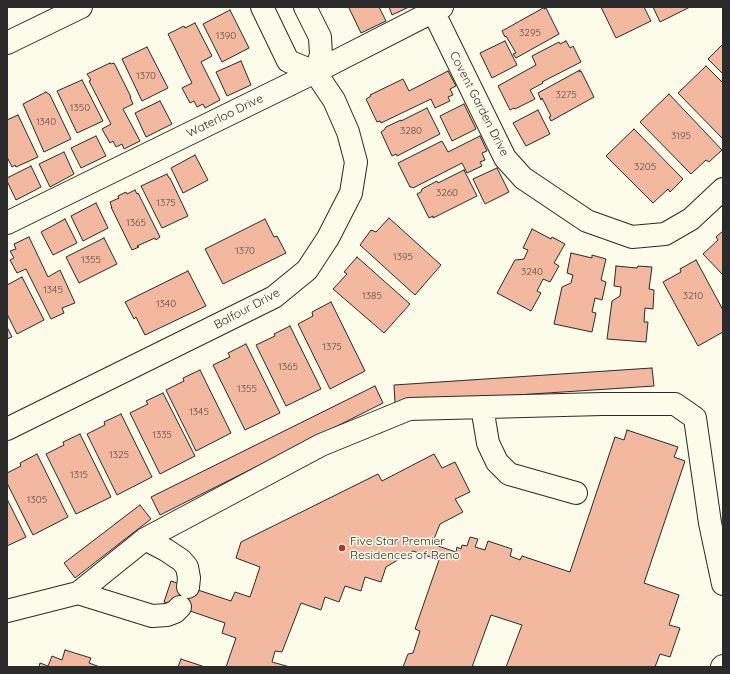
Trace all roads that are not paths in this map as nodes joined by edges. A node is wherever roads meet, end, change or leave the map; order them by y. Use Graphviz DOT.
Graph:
graph roads {
  1 [pos="81,7"];
  2 [pos="262,7"];
  3 [pos="305,7"];
  4 [pos="438,9"];
  5 [pos="7,43"];
  6 [pos="315,72"];
  7 [pos="723,189"];
  8 [pos="7,223"];
  9 [pos="482,407"];
  10 [pos="7,428"];
  11 [pos="576,493"];
  12 [pos="145,538"];
  13 [pos="723,584"];
  14 [pos="188,587"];
  15 [pos="78,593"];
  16 [pos="180,607"];
  17 [pos="7,611"];
  1 -- 5 [label="street"];
  2 -- 6 [label="street"];
  3 -- 6 [label="street"];
  4 -- 6 [label="street, Waterloo Drive"];
  4 -- 7 [label="street, Covent Garden Drive"];
  6 -- 8 [label="street, Waterloo Drive"];
  6 -- 10 [label="street, Balfour Drive"];
  9 -- 11 [label="street"];
  9 -- 12 [label="street"];
  9 -- 13 [label="street"];
  12 -- 14 [label="street"];
  12 -- 15 [label="street"];
  15 -- 16 [label="street"];
  15 -- 17 [label="street"];
}
